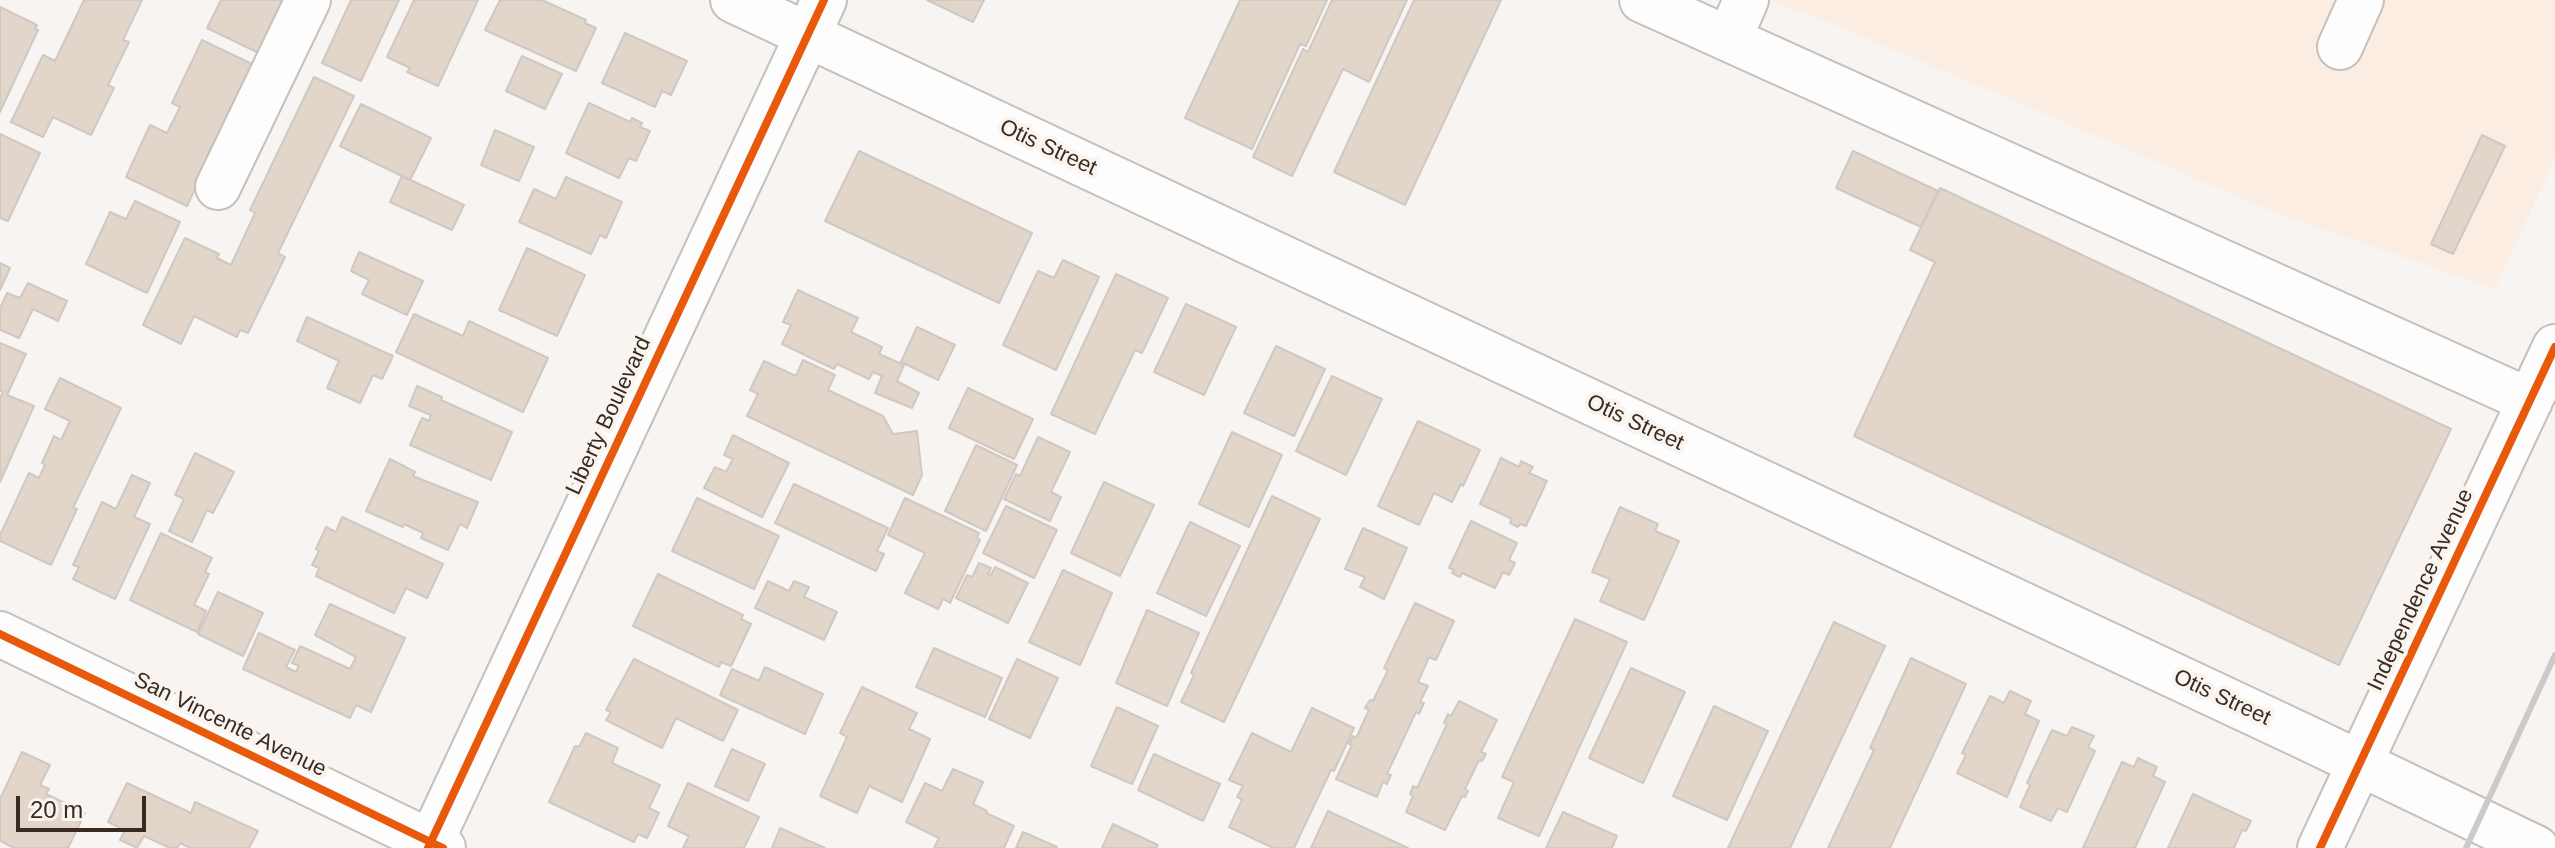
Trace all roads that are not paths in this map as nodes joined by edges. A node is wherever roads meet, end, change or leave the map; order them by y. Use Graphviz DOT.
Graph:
graph roads {
  1 [pos="308,0"];
  2 [pos="733,0"];
  3 [pos="1642,0"];
  4 [pos="2361,0"];
  5 [pos="816,17"];
  6 [pos="1737,19"];
  7 [pos="2340,47"];
  8 [pos="218,187"];
  9 [pos="2555,347"];
  10 [pos="2530,401"];
  11 [pos="0,634"];
  12 [pos="2360,763"];
  13 [pos="434,846"];
  14 [pos="2320,848"];
  15 [pos="2536,848"];
  1 -- 8 [label="main road"];
  2 -- 5 [label="main road, Otis Street"];
  3 -- 6 [label="main road"];
  4 -- 7 [label="main road"];
  5 -- 12 [label="main road, Otis Street"];
  5 -- 13 [label="main road, Liberty Boulevard"];
  6 -- 10 [label="main road"];
  9 -- 10 [label="main road, Independence Avenue"];
  10 -- 12 [label="main road, Independence Avenue"];
  11 -- 13 [label="main road, San Vincente Avenue"];
  12 -- 14 [label="main road, Independence Avenue"];
  12 -- 15 [label="main road, Otis Street"];
}
